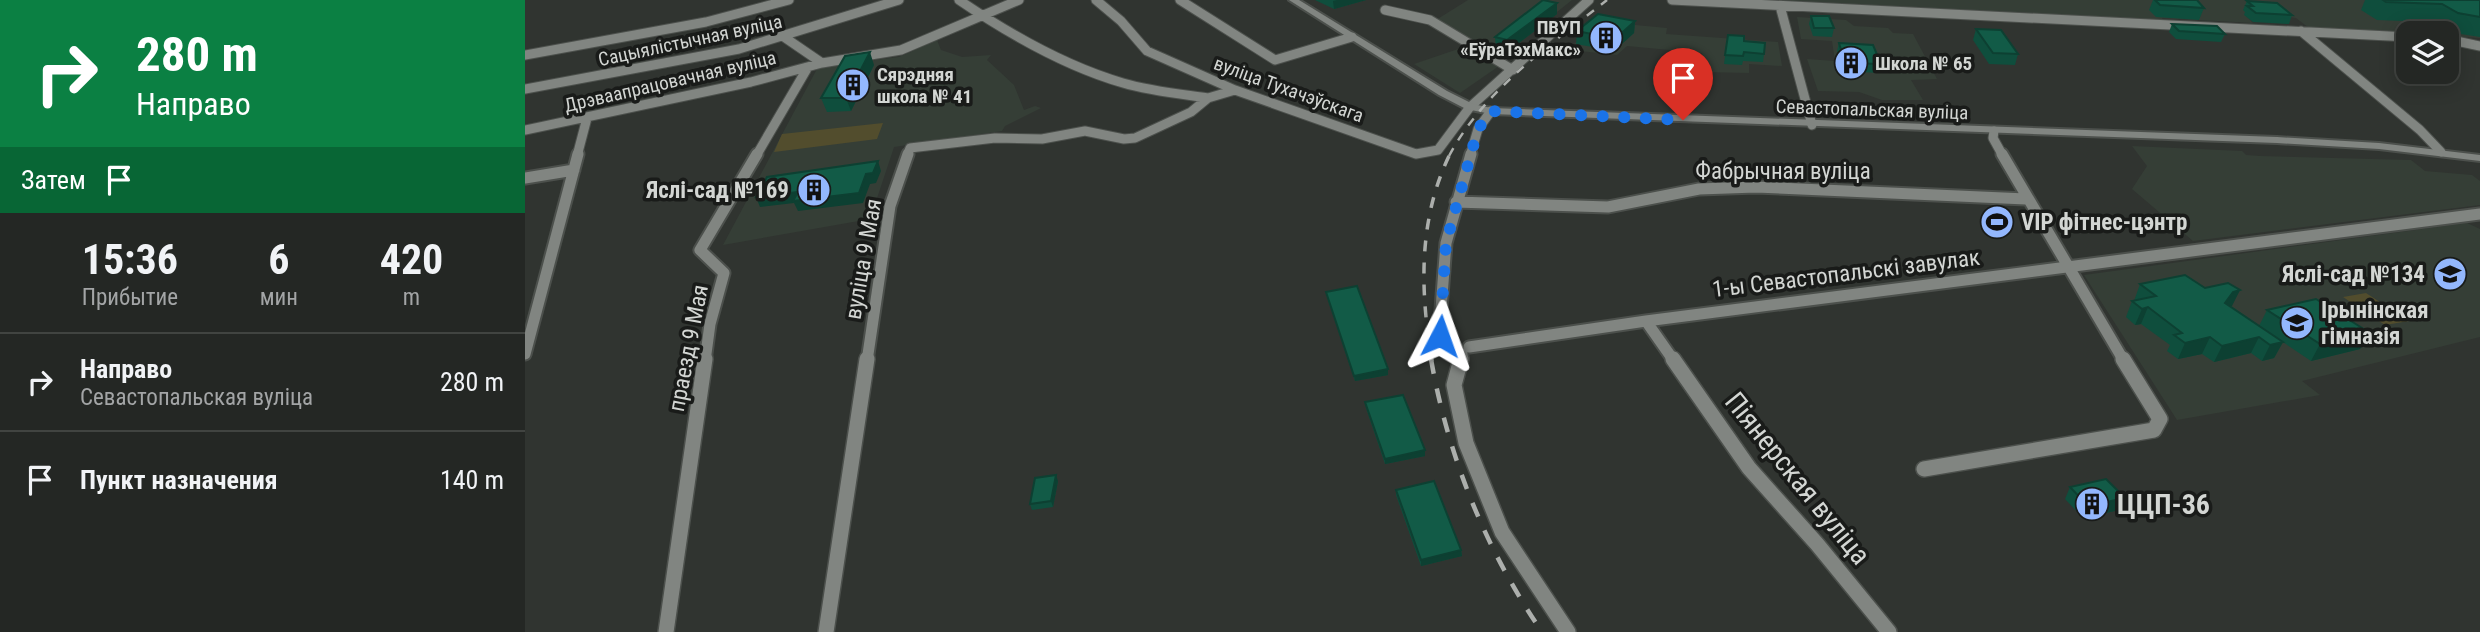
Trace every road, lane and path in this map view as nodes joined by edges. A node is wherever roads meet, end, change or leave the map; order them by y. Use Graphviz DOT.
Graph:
graph roads {
  1 [pos="789,0"];
  2 [pos="899,0"];
  3 [pos="959,0"];
  4 [pos="1019,0"];
  5 [pos="1096,0"];
  6 [pos="1180,0"];
  7 [pos="1293,0"];
  8 [pos="1589,0"];
  9 [pos="1672,0"];
  10 [pos="1780,6"];
  11 [pos="1385,10"];
  12 [pos="980,15"];
  13 [pos="2301,32"];
  14 [pos="2396,36"];
  15 [pos="784,37"];
  16 [pos="1352,37"];
  17 [pos="2459,41"];
  18 [pos="2480,46"];
  19 [pos="525,55"];
  20 [pos="822,63"];
  21 [pos="808,67"];
  22 [pos="1513,70"];
  23 [pos="525,89"];
  24 [pos="1235,90"];
  25 [pos="1208,98"];
  26 [pos="1470,107"];
  27 [pos="1491,111"];
  28 [pos="587,118"];
  29 [pos="1812,125"];
  30 [pos="525,130"];
  31 [pos="1994,131"];
  32 [pos="2441,152"];
  33 [pos="2479,158"];
  34 [pos="574,170"];
  35 [pos="525,178"];
  36 [pos="2026,199"];
  37 [pos="1456,202"];
  38 [pos="2480,214"];
  39 [pos="2067,268"];
  40 [pos="1646,321"];
  41 [pos="1440,336"];
  42 [pos="1466,351"];
  43 [pos="525,354"];
  44 [pos="1924,469"];
  45 [pos="666,632"];
  46 [pos="826,632"];
  47 [pos="1568,632"];
  48 [pos="1889,632"];
  1 -- 19 [label="street"];
  2 -- 15 [label="street, Сацыялістычная вуліца"];
  3 -- 12 [label="street"];
  4 -- 12 [label="street, Дрэваапрацовачная вуліца"];
  5 -- 24 [label="street, вуліца Тухачэўскага"];
  6 -- 16 [label="street"];
  7 -- 16 [label="street, Севастопальская вуліца"];
  8 -- 22 [label="street"];
  9 -- 10 [label="street"];
  10 -- 13 [label="street"];
  10 -- 29 [label="street"];
  11 -- 22 [label="street"];
  12 -- 20 [label="street, Дрэваапрацовачная вуліца"];
  12 -- 25 [label="street"];
  13 -- 14 [label="street"];
  13 -- 32 [label="street"];
  15 -- 20 [label="street"];
  15 -- 23 [label="street, Сацыялістычная вуліца"];
  16 -- 26 [label="street, Севастопальская вуліца"];
  17 -- 18 [label="street"];
  20 -- 21 [label="street, Дрэваапрацовачная вуліца"];
  21 -- 28 [label="street, Дрэваапрацовачная вуліца"];
  21 -- 45 [label="street, праезд 9 Мая"];
  22 -- 26 [label="street"];
  24 -- 25 [label="street, вуліца 9 Мая"];
  24 -- 26 [label="street, вуліца Тухачэўскага"];
  25 -- 46 [label="street, вуліца 9 Мая"];
  26 -- 27 [label="street, Севастопальская вуліца"];
  27 -- 29 [label="street, Севастопальская вуліца"];
  27 -- 37 [label="street"];
  28 -- 30 [label="street, Дрэваапрацовачная вуліца"];
  28 -- 34 [label="street"];
  29 -- 31 [label="street, Севастопальская вуліца"];
  31 -- 32 [label="street, Севастопальская вуліца"];
  31 -- 36 [label="street"];
  32 -- 33 [label="street, Севастопальская вуліца"];
  34 -- 35 [label="street"];
  34 -- 43 [label="street"];
  36 -- 37 [label="street, Фабрычная вуліца"];
  36 -- 39 [label="street"];
  37 -- 41 [label="street"];
  38 -- 39 [label="street, 1-ы Севастопальскі завулак"];
  39 -- 40 [label="street, 1-ы Севастопальскі завулак"];
  39 -- 44 [label="street"];
  40 -- 42 [label="street, 1-ы Севастопальскі завулак"];
  40 -- 48 [label="street, Піянерская вуліца"];
  42 -- 47 [label="street, 1-ы Севастопальскі завулак"];
}
